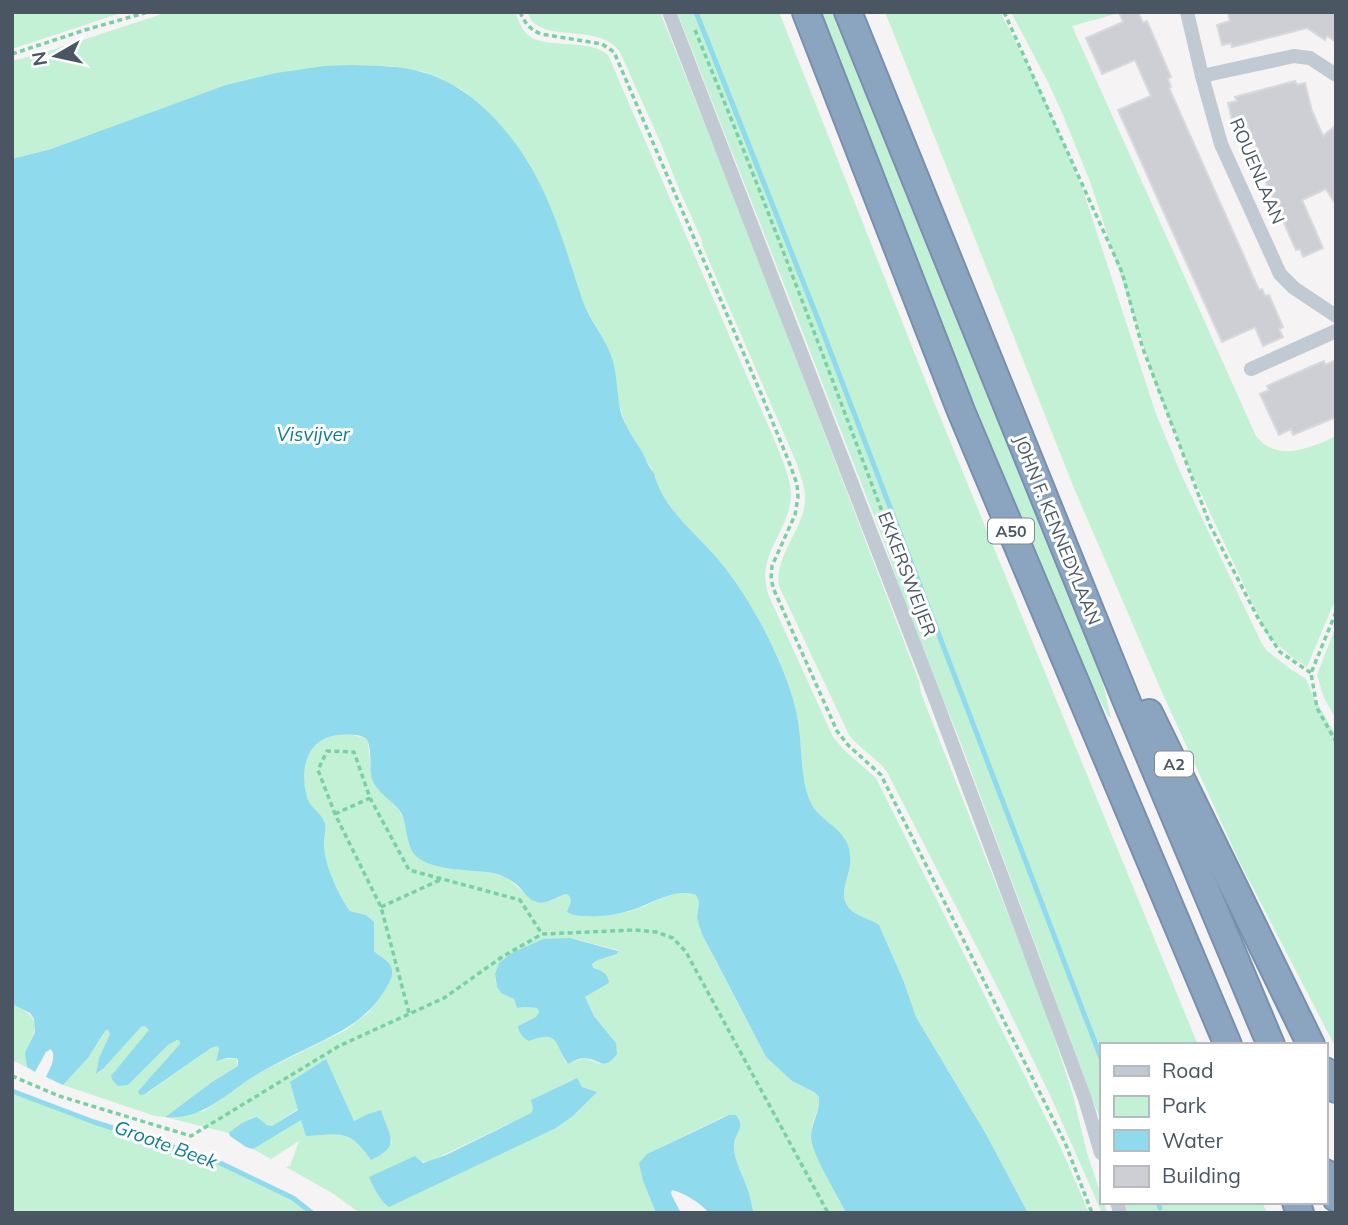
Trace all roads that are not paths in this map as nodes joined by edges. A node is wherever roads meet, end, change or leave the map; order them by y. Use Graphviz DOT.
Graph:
graph roads {
  1 [pos="669,12"];
  2 [pos="806,12"];
  3 [pos="848,12"];
  4 [pos="1187,12"];
  5 [pos="1336,75"];
  6 [pos="1202,76"];
  7 [pos="1336,316"];
  8 [pos="1336,331"];
  9 [pos="1251,369"];
  10 [pos="1038,483"];
  11 [pos="1227,1043"];
  12 [pos="1270,1043"];
  13 [pos="1310,1043"];
  14 [pos="1100,1150"];
  15 [pos="1327,1178"];
  16 [pos="1336,1198"];
  1 -- 14 [label="street, EKKERSWEIJER"];
  2 -- 11 [label="highway, A50"];
  3 -- 10 [label="highway, JOHN F. KENNEDYLAAN / A50"];
  4 -- 6 [label="street, ROUENLAAN"];
  5 -- 6 [label="street"];
  6 -- 7 [label="street, ROUENLAAN"];
  8 -- 9 [label="street"];
  10 -- 12 [label="highway, JOHN F. KENNEDYLAAN / A50"];
  10 -- 13 [label="highway, A2"];
  15 -- 16 [label="highway"];
}
